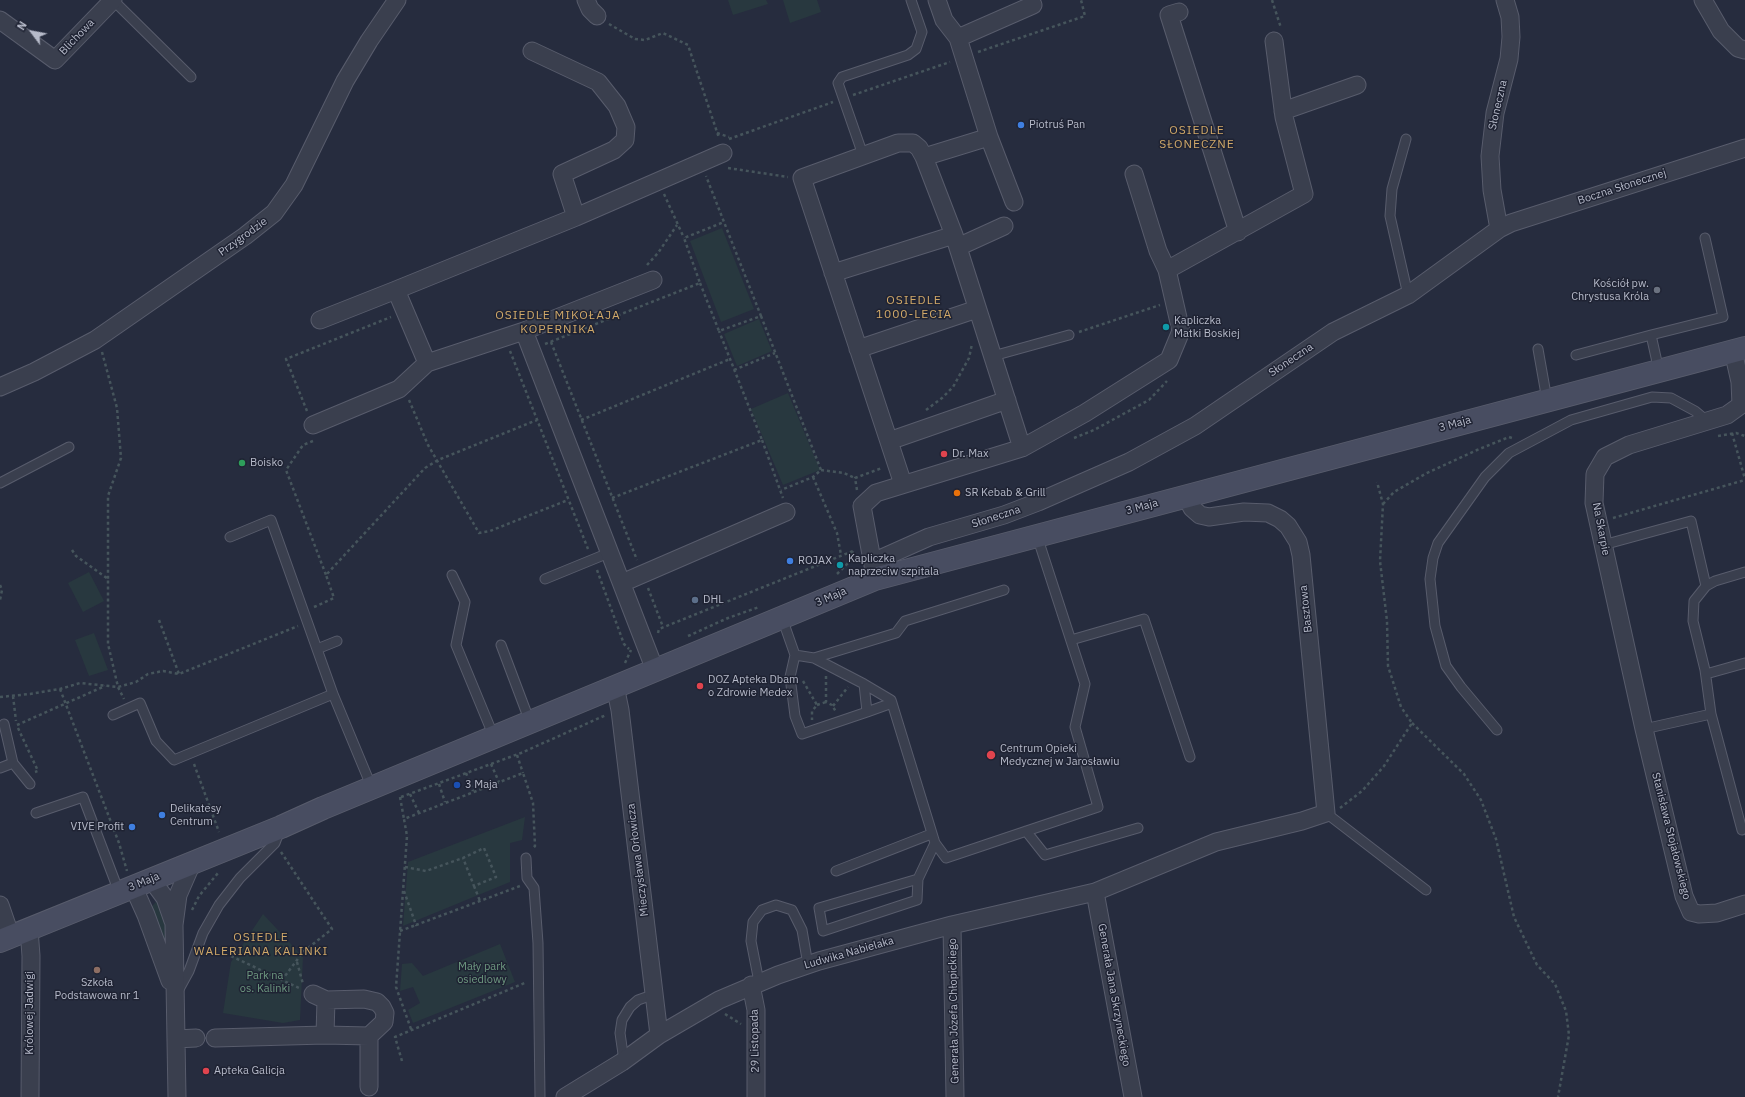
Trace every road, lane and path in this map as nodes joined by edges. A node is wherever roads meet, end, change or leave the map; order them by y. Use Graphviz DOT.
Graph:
graph roads {
  1 [pos="113,0"];
  2 [pos="397,0"];
  3 [pos="586,0"];
  4 [pos="911,0"];
  5 [pos="937,0"];
  6 [pos="1081,0"];
  7 [pos="1272,0"];
  8 [pos="1703,0"];
  9 [pos="1505,1"];
  10 [pos="1033,5"];
  11 [pos="1179,12"];
  12 [pos="597,16"];
  13 [pos="0,20"];
  14 [pos="1278,36"];
  15 [pos="958,38"];
  16 [pos="1745,50"];
  17 [pos="532,51"];
  18 [pos="963,57"];
  19 [pos="191,77"];
  20 [pos="1357,85"];
  21 [pos="1283,111"];
  22 [pos="717,133"];
  23 [pos="989,138"];
  24 [pos="1406,139"];
  25 [pos="727,145"];
  26 [pos="1745,148"];
  27 [pos="863,155"];
  28 [pos="924,157"];
  29 [pos="705,173"];
  30 [pos="1134,174"];
  31 [pos="802,178"];
  32 [pos="662,189"];
  33 [pos="1014,202"];
  34 [pos="576,217"];
  35 [pos="724,222"];
  36 [pos="678,224"];
  37 [pos="1004,226"];
  38 [pos="1499,229"];
  39 [pos="1238,232"];
  40 [pos="684,238"];
  41 [pos="1705,238"];
  42 [pos="956,241"];
  43 [pos="1167,270"];
  44 [pos="833,273"];
  45 [pos="648,282"];
  46 [pos="700,283"];
  47 [pos="396,290"];
  48 [pos="1408,295"];
  49 [pos="1174,300"];
  50 [pos="404,311"];
  51 [pos="979,314"];
  52 [pos="761,316"];
  53 [pos="320,320"];
  54 [pos="524,331"];
  55 [pos="719,331"];
  56 [pos="1069,335"];
  57 [pos="1651,335"];
  58 [pos="95,340"];
  59 [pos="551,342"];
  60 [pos="506,347"];
  61 [pos="532,349"];
  62 [pos="858,349"];
  63 [pos="1538,349"];
  64 [pos="776,352"];
  65 [pos="1576,354"];
  66 [pos="993,356"];
  67 [pos="730,359"];
  68 [pos="1740,360"];
  69 [pos="427,363"];
  70 [pos="734,370"];
  71 [pos="1659,371"];
  72 [pos="1171,377"];
  73 [pos="0,387"];
  74 [pos="408,398"];
  75 [pos="1006,400"];
  76 [pos="1547,400"];
  77 [pos="1743,407"];
  78 [pos="920,414"];
  79 [pos="537,420"];
  80 [pos="581,420"];
  81 [pos="1707,421"];
  82 [pos="313,425"];
  83 [pos="1732,433"];
  84 [pos="1072,438"];
  85 [pos="762,440"];
  86 [pos="889,441"];
  87 [pos="1530,442"];
  88 [pos="69,447"];
  89 [pos="1022,448"];
  90 [pos="438,460"];
  91 [pos="821,470"];
  92 [pos="813,477"];
  93 [pos="855,478"];
  94 [pos="1745,480"];
  95 [pos="1377,482"];
  96 [pos="0,484"];
  97 [pos="903,484"];
  98 [pos="1185,495"];
  99 [pos="612,498"];
  100 [pos="568,500"];
  101 [pos="1383,504"];
  102 [pos="786,512"];
  103 [pos="1599,522"];
  104 [pos="1036,535"];
  105 [pos="230,537"];
  106 [pos="1604,545"];
  107 [pos="72,550"];
  108 [pos="853,551"];
  109 [pos="610,552"];
  110 [pos="841,555"];
  111 [pos="592,560"];
  112 [pos="1745,572"];
  113 [pos="452,574"];
  114 [pos="326,575"];
  115 [pos="643,575"];
  116 [pos="545,579"];
  117 [pos="875,579"];
  118 [pos="108,580"];
  119 [pos="622,583"];
  120 [pos="0,585"];
  121 [pos="1706,586"];
  122 [pos="1004,590"];
  123 [pos="0,600"];
  124 [pos="304,612"];
  125 [pos="782,618"];
  126 [pos="159,620"];
  127 [pos="302,624"];
  128 [pos="663,627"];
  129 [pos="656,637"];
  130 [pos="1071,640"];
  131 [pos="338,641"];
  132 [pos="501,645"];
  133 [pos="317,649"];
  134 [pos="630,650"];
  135 [pos="795,655"];
  136 [pos="814,658"];
  137 [pos="1745,662"];
  138 [pos="826,664"];
  139 [pos="655,670"];
  140 [pos="179,674"];
  141 [pos="800,674"];
  142 [pos="1706,674"];
  143 [pos="854,679"];
  144 [pos="864,684"];
  145 [pos="105,685"];
  146 [pos="615,686"];
  147 [pos="118,687"];
  148 [pos="60,689"];
  149 [pos="333,694"];
  150 [pos="0,696"];
  151 [pos="13,696"];
  152 [pos="826,702"];
  153 [pos="892,703"];
  154 [pos="66,704"];
  155 [pos="817,705"];
  156 [pos="833,706"];
  157 [pos="128,709"];
  158 [pos="867,712"];
  159 [pos="1712,714"];
  160 [pos="114,715"];
  161 [pos="840,721"];
  162 [pos="530,722"];
  163 [pos="1412,723"];
  164 [pos="4,724"];
  165 [pos="17,725"];
  166 [pos="1644,729"];
  167 [pos="815,730"];
  168 [pos="1497,730"];
  169 [pos="494,737"];
  170 [pos="517,754"];
  171 [pos="1190,757"];
  172 [pos="194,762"];
  173 [pos="13,763"];
  174 [pos="491,764"];
  175 [pos="0,768"];
  176 [pos="466,774"];
  177 [pos="523,774"];
  178 [pos="23,776"];
  179 [pos="499,782"];
  180 [pos="30,784"];
  181 [pos="438,784"];
  182 [pos="372,788"];
  183 [pos="473,791"];
  184 [pos="410,794"];
  185 [pos="400,797"];
  186 [pos="446,802"];
  187 [pos="36,813"];
  188 [pos="419,813"];
  189 [pos="1326,813"];
  190 [pos="404,819"];
  191 [pos="1138,828"];
  192 [pos="1742,830"];
  193 [pos="1026,831"];
  194 [pos="219,832"];
  195 [pos="932,834"];
  196 [pos="278,835"];
  197 [pos="935,844"];
  198 [pos="463,858"];
  199 [pos="526,858"];
  200 [pos="192,863"];
  201 [pos="405,867"];
  202 [pos="836,871"];
  203 [pos="918,879"];
  204 [pos="132,882"];
  205 [pos="530,882"];
  206 [pos="474,886"];
  207 [pos="404,890"];
  208 [pos="1426,890"];
  209 [pos="1095,892"];
  210 [pos="480,901"];
  211 [pos="1745,904"];
  212 [pos="0,905"];
  213 [pos="174,925"];
  214 [pos="416,925"];
  215 [pos="952,925"];
  216 [pos="400,931"];
  217 [pos="13,936"];
  218 [pos="230,956"];
  219 [pos="296,961"];
  220 [pos="808,964"];
  221 [pos="539,978"];
  222 [pos="282,980"];
  223 [pos="755,984"];
  224 [pos="655,994"];
  225 [pos="175,996"];
  226 [pos="721,1012"];
  227 [pos="744,1026"];
  228 [pos="411,1029"];
  229 [pos="325,1035"];
  230 [pos="659,1035"];
  231 [pos="369,1036"];
  232 [pos="196,1038"];
  233 [pos="215,1038"];
  234 [pos="176,1039"];
  235 [pos="402,1061"];
  236 [pos="623,1061"];
  237 [pos="369,1087"];
  238 [pos="30,1097"];
  239 [pos="177,1097"];
  240 [pos="540,1097"];
  241 [pos="565,1097"];
  242 [pos="756,1097"];
  243 [pos="956,1097"];
  244 [pos="1133,1097"];
  245 [pos="1558,1097"];
  1 -- 13 [label="street, Blichowa"];
  1 -- 19 [label="lane"];
  2 -- 58 [label="street, Przygrodzie"];
  3 -- 12 [label="street"];
  4 -- 27 [label="lane"];
  5 -- 15 [label="street"];
  6 -- 18 [label="path"];
  7 -- 14 [label="path"];
  8 -- 16 [label="street"];
  9 -- 38 [label="street, Słoneczna"];
  10 -- 15 [label="street"];
  11 -- 39 [label="street"];
  12 -- 22 [label="path"];
  14 -- 21 [label="street"];
  15 -- 18 [label="street"];
  17 -- 34 [label="street"];
  18 -- 23 [label="street"];
  20 -- 21 [label="street"];
  21 -- 39 [label="street"];
  22 -- 25 [label="path"];
  22 -- 25 [label="path"];
  23 -- 28 [label="street"];
  23 -- 33 [label="street"];
  24 -- 48 [label="lane"];
  25 -- 31 [label="path"];
  25 -- 34 [label="street"];
  26 -- 38 [label="street, Boczna Słonecznej"];
  27 -- 28 [label="street"];
  27 -- 31 [label="street"];
  28 -- 42 [label="street"];
  29 -- 35 [label="path"];
  30 -- 43 [label="street"];
  31 -- 44 [label="street"];
  32 -- 36 [label="path"];
  34 -- 47 [label="street"];
  35 -- 40 [label="path"];
  35 -- 52 [label="path"];
  36 -- 40 [label="path"];
  36 -- 45 [label="path"];
  37 -- 42 [label="street"];
  38 -- 48 [label="street, Słoneczna"];
  39 -- 43 [label="street"];
  40 -- 46 [label="path"];
  41 -- 57 [label="lane"];
  42 -- 44 [label="street"];
  42 -- 51 [label="street"];
  43 -- 49 [label="street"];
  44 -- 62 [label="street"];
  45 -- 54 [label="street"];
  46 -- 55 [label="path"];
  46 -- 59 [label="path"];
  47 -- 50 [label="street"];
  47 -- 53 [label="street"];
  48 -- 117 [label="street, Słoneczna"];
  49 -- 56 [label="path"];
  49 -- 89 [label="street"];
  50 -- 69 [label="street"];
  50 -- 82 [label="path"];
  51 -- 62 [label="street"];
  51 -- 66 [label="street"];
  51 -- 78 [label="path"];
  52 -- 55 [label="path"];
  52 -- 64 [label="path"];
  54 -- 61 [label="street"];
  54 -- 69 [label="street"];
  55 -- 67 [label="path"];
  56 -- 66 [label="lane"];
  57 -- 65 [label="lane"];
  57 -- 71 [label="lane"];
  58 -- 73 [label="street, Przygrodzie"];
  58 -- 118 [label="path"];
  59 -- 61 [label="path"];
  59 -- 80 [label="path"];
  60 -- 79 [label="path"];
  61 -- 109 [label="street"];
  62 -- 86 [label="street"];
  63 -- 76 [label="lane"];
  64 -- 70 [label="path"];
  64 -- 91 [label="path"];
  66 -- 75 [label="street"];
  67 -- 70 [label="path"];
  67 -- 80 [label="path"];
  68 -- 71 [label="street, 3 Maja"];
  68 -- 77 [label="street, Na Skarpie"];
  69 -- 82 [label="street"];
  70 -- 85 [label="path"];
  71 -- 76 [label="street, 3 Maja"];
  72 -- 84 [label="path"];
  74 -- 90 [label="path"];
  75 -- 86 [label="street"];
  75 -- 89 [label="street"];
  76 -- 98 [label="street, 3 Maja"];
  77 -- 81 [label="street, Na Skarpie"];
  79 -- 90 [label="path"];
  79 -- 100 [label="path"];
  80 -- 99 [label="path"];
  81 -- 87 [label="lane"];
  81 -- 103 [label="street, Na Skarpie"];
  82 -- 114 [label="path"];
  83 -- 94 [label="path"];
  85 -- 92 [label="path"];
  85 -- 99 [label="path"];
  86 -- 97 [label="street"];
  87 -- 101 [label="path"];
  87 -- 168 [label="lane"];
  88 -- 96 [label="lane"];
  89 -- 97 [label="street"];
  90 -- 100 [label="path"];
  90 -- 114 [label="path"];
  91 -- 92 [label="path"];
  91 -- 93 [label="path"];
  92 -- 110 [label="path"];
  94 -- 103 [label="path"];
  95 -- 101 [label="path"];
  97 -- 117 [label="street"];
  98 -- 104 [label="street, 3 Maja"];
  98 -- 189 [label="street, Basztowa"];
  99 -- 115 [label="path"];
  100 -- 111 [label="path"];
  101 -- 163 [label="path"];
  102 -- 115 [label="street"];
  103 -- 106 [label="street, Na Skarpie"];
  104 -- 117 [label="street, 3 Maja"];
  104 -- 130 [label="lane"];
  105 -- 124 [label="lane"];
  106 -- 121 [label="lane"];
  106 -- 166 [label="street, Na Skarpie"];
  107 -- 118 [label="path"];
  108 -- 110 [label="path"];
  109 -- 111 [label="lane"];
  109 -- 119 [label="street"];
  110 -- 128 [label="path"];
  111 -- 116 [label="lane"];
  111 -- 134 [label="path"];
  112 -- 121 [label="lane"];
  113 -- 169 [label="lane"];
  114 -- 124 [label="path"];
  115 -- 119 [label="street"];
  115 -- 128 [label="path"];
  117 -- 125 [label="street, 3 Maja"];
  118 -- 147 [label="path"];
  119 -- 139 [label="street"];
  120 -- 123 [label="path"];
  121 -- 142 [label="lane"];
  122 -- 136 [label="lane"];
  124 -- 133 [label="lane"];
  125 -- 135 [label="lane"];
  125 -- 139 [label="street, 3 Maja"];
  126 -- 140 [label="path"];
  127 -- 140 [label="path"];
  128 -- 129 [label="path"];
  130 -- 171 [label="lane"];
  130 -- 193 [label="lane"];
  131 -- 133 [label="lane"];
  132 -- 162 [label="lane"];
  133 -- 149 [label="lane"];
  135 -- 136 [label="lane"];
  135 -- 167 [label="lane"];
  136 -- 138 [label="lane"];
  137 -- 142 [label="lane"];
  138 -- 143 [label="lane"];
  138 -- 152 [label="path"];
  139 -- 146 [label="street, 3 Maja"];
  140 -- 147 [label="path"];
  141 -- 155 [label="path"];
  142 -- 159 [label="lane"];
  143 -- 144 [label="lane"];
  143 -- 156 [label="path"];
  144 -- 153 [label="lane"];
  144 -- 158 [label="lane"];
  145 -- 147 [label="path"];
  145 -- 148 [label="path"];
  145 -- 154 [label="path"];
  146 -- 162 [label="street, 3 Maja"];
  146 -- 224 [label="street, Mieczysława Orłowicza"];
  147 -- 157 [label="path"];
  148 -- 151 [label="path"];
  148 -- 154 [label="path"];
  149 -- 157 [label="lane"];
  149 -- 182 [label="lane"];
  150 -- 151 [label="path"];
  151 -- 165 [label="path"];
  152 -- 155 [label="path"];
  152 -- 156 [label="path"];
  153 -- 158 [label="lane"];
  153 -- 195 [label="lane"];
  154 -- 165 [label="path"];
  154 -- 204 [label="path"];
  155 -- 167 [label="path"];
  156 -- 161 [label="path"];
  157 -- 160 [label="lane"];
  158 -- 161 [label="lane"];
  159 -- 166 [label="lane"];
  159 -- 192 [label="lane"];
  161 -- 167 [label="lane"];
  162 -- 169 [label="street, 3 Maja"];
  163 -- 189 [label="path"];
  163 -- 245 [label="path"];
  164 -- 173 [label="lane"];
  165 -- 178 [label="path"];
  166 -- 211 [label="street, Stanisława Stojałowskiego"];
  169 -- 182 [label="street, 3 Maja"];
  170 -- 177 [label="path"];
  172 -- 194 [label="path"];
  173 -- 175 [label="lane"];
  173 -- 178 [label="lane"];
  174 -- 179 [label="path"];
  176 -- 183 [label="path"];
  177 -- 179 [label="path"];
  177 -- 199 [label="path"];
  178 -- 180 [label="lane"];
  179 -- 183 [label="path"];
  181 -- 186 [label="path"];
  182 -- 196 [label="street, 3 Maja"];
  183 -- 186 [label="path"];
  184 -- 188 [label="path"];
  185 -- 190 [label="path"];
  186 -- 188 [label="path"];
  187 -- 204 [label="lane"];
  188 -- 190 [label="path"];
  189 -- 208 [label="lane"];
  189 -- 209 [label="street, Ludwika Nabielaka"];
  190 -- 201 [label="path"];
  191 -- 193 [label="lane"];
  193 -- 197 [label="lane"];
  195 -- 197 [label="lane"];
  195 -- 202 [label="lane"];
  196 -- 200 [label="street, 3 Maja"];
  196 -- 219 [label="path"];
  196 -- 225 [label="lane"];
  197 -- 203 [label="lane"];
  198 -- 201 [label="path"];
  198 -- 206 [label="path"];
  198 -- 206 [label="path"];
  199 -- 205 [label="lane"];
  200 -- 204 [label="street, 3 Maja"];
  200 -- 213 [label="street"];
  201 -- 207 [label="path"];
  203 -- 203 [label="lane"];
  204 -- 213 [label="street"];
  204 -- 217 [label="street, 3 Maja"];
  204 -- 225 [label="street"];
  205 -- 210 [label="path"];
  205 -- 221 [label="lane"];
  206 -- 210 [label="path"];
  207 -- 214 [label="path"];
  207 -- 216 [label="path"];
  209 -- 215 [label="street, Ludwika Nabielaka"];
  209 -- 244 [label="street, Generała Jana Skrzyneckiego"];
  210 -- 214 [label="path"];
  212 -- 217 [label="street, Królowej Jadwigi"];
  213 -- 225 [label="street"];
  214 -- 216 [label="path"];
  215 -- 220 [label="street, Ludwika Nabielaka"];
  215 -- 243 [label="street, Generała Józefa Chłopickiego"];
  216 -- 228 [label="path"];
  217 -- 238 [label="street, Królowej Jadwigi"];
  218 -- 222 [label="path"];
  219 -- 222 [label="path"];
  219 -- 222 [label="path"];
  220 -- 223 [label="street, Ludwika Nabielaka"];
  220 -- 223 [label="lane"];
  221 -- 228 [label="path"];
  221 -- 240 [label="lane"];
  223 -- 230 [label="street, Ludwika Nabielaka"];
  223 -- 242 [label="street, 29 Listopada"];
  224 -- 230 [label="street, Mieczysława Orłowicza"];
  224 -- 236 [label="lane"];
  225 -- 234 [label="street"];
  226 -- 227 [label="path"];
  228 -- 235 [label="path"];
  229 -- 231 [label="street"];
  229 -- 231 [label="street"];
  229 -- 233 [label="street"];
  230 -- 236 [label="street, Ludwika Nabielaka"];
  231 -- 237 [label="street"];
  232 -- 234 [label="street"];
  234 -- 239 [label="street"];
  236 -- 241 [label="street, Ludwika Nabielaka"];
}
